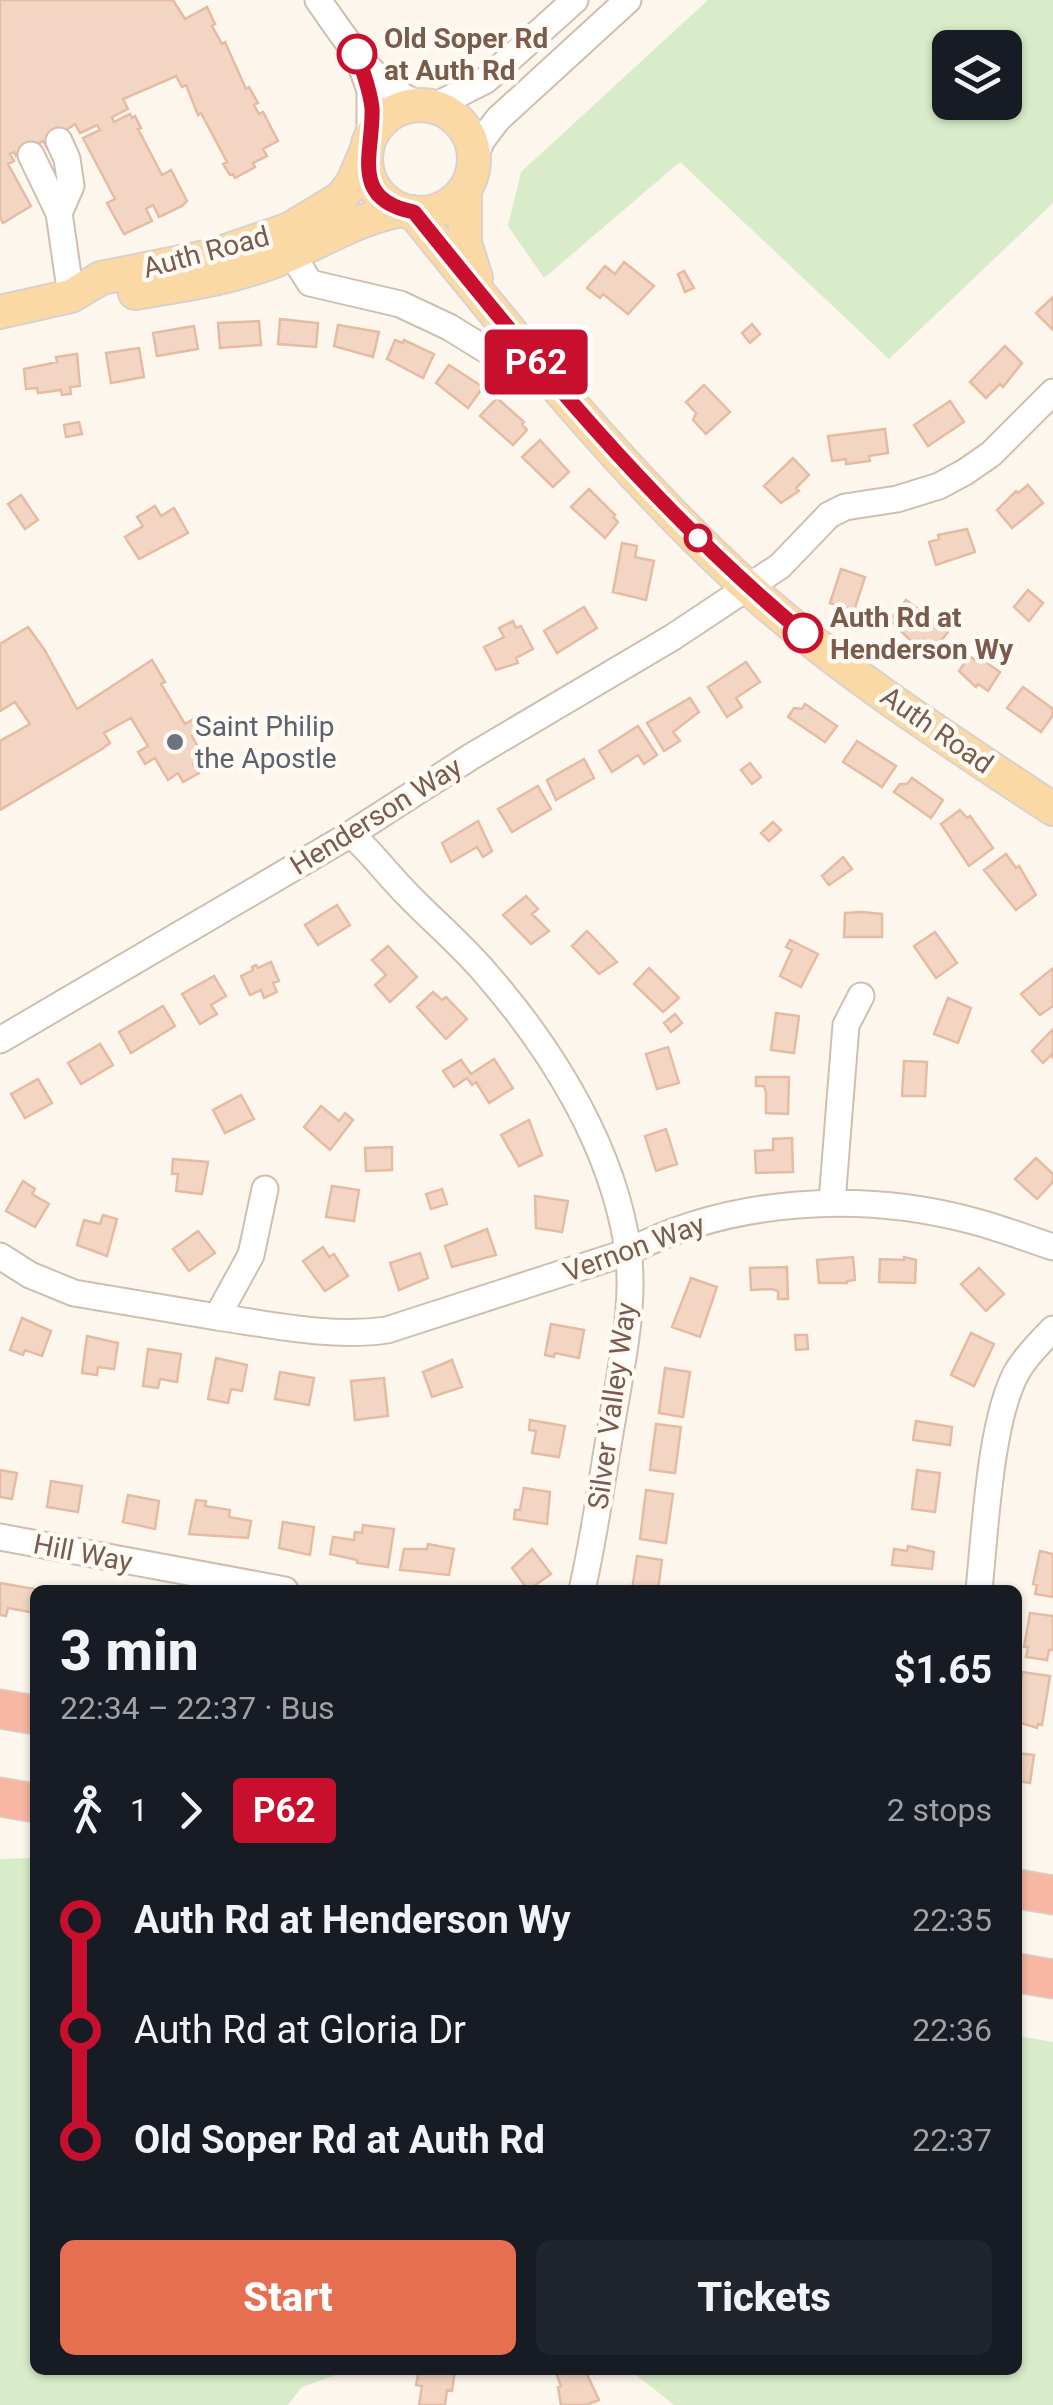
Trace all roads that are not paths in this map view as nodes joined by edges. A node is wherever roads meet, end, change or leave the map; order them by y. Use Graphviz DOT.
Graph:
graph roads {
  1 [pos="318,0"];
  2 [pos="575,0"];
  3 [pos="628,0"];
  4 [pos="357,54"];
  5 [pos="428,106"];
  6 [pos="59,141"];
  7 [pos="369,144"];
  8 [pos="31,155"];
  9 [pos="475,156"];
  10 [pos="465,191"];
  11 [pos="407,211"];
  12 [pos="59,214"];
  13 [pos="291,253"];
  14 [pos="72,296"];
  15 [pos="490,304"];
  16 [pos="0,312"];
  17 [pos="525,349"];
  18 [pos="1053,392"];
  19 [pos="750,588"];
  20 [pos="1053,810"];
  21 [pos="350,834"];
  22 [pos="861,996"];
  23 [pos="0,1040"];
  24 [pos="265,1189"];
  25 [pos="832,1202"];
  26 [pos="1053,1246"];
  27 [pos="628,1252"];
  28 [pos="0,1256"];
  29 [pos="217,1317"];
  30 [pos="1053,1329"];
  31 [pos="0,1537"];
  32 [pos="258,1585"];
  33 [pos="583,1585"];
  34 [pos="980,1585"];
  35 [pos="0,1709"];
  36 [pos="30,1714"];
  37 [pos="0,1796"];
  38 [pos="30,1802"];
  39 [pos="0,1813"];
  40 [pos="30,1816"];
  41 [pos="1022,1889"];
  42 [pos="1053,1895"];
  43 [pos="1022,1974"];
  44 [pos="1053,1979"];
  1 -- 4 [label="street"];
  2 -- 5 [label="street"];
  3 -- 9 [label="street"];
  4 -- 5 [label="street"];
  4 -- 7 [label="street"];
  5 -- 7 [label="main road"];
  5 -- 9 [label="main road"];
  6 -- 12 [label="street"];
  7 -- 11 [label="main road"];
  7 -- 14 [label="main road, Auth Road"];
  8 -- 12 [label="street"];
  9 -- 10 [label="main road"];
  10 -- 11 [label="main road"];
  10 -- 15 [label="main road, Auth Road"];
  11 -- 13 [label="main road, Auth Road"];
  11 -- 15 [label="main road, Auth Road"];
  12 -- 14 [label="street"];
  13 -- 14 [label="main road, Auth Road"];
  13 -- 17 [label="street"];
  14 -- 16 [label="main road, Auth Road"];
  15 -- 17 [label="main road, Auth Road"];
  17 -- 19 [label="main road, Auth Road"];
  18 -- 19 [label="street, Henderson Way"];
  19 -- 20 [label="main road, Auth Road"];
  19 -- 21 [label="street, Henderson Way"];
  21 -- 23 [label="street, Henderson Way"];
  21 -- 27 [label="street, Silver Valley Way"];
  22 -- 25 [label="street"];
  24 -- 29 [label="street"];
  25 -- 26 [label="street, Vernon Way"];
  25 -- 27 [label="street, Vernon Way"];
  27 -- 29 [label="street, Vernon Way"];
  27 -- 33 [label="street, Silver Valley Way"];
  28 -- 29 [label="street, Vernon Way"];
  30 -- 34 [label="street"];
  31 -- 32 [label="street, Hill Way"];
  35 -- 36 [label="highway"];
  37 -- 38 [label="highway"];
  39 -- 40 [label="highway"];
  41 -- 42 [label="highway"];
  43 -- 44 [label="highway"];
}
